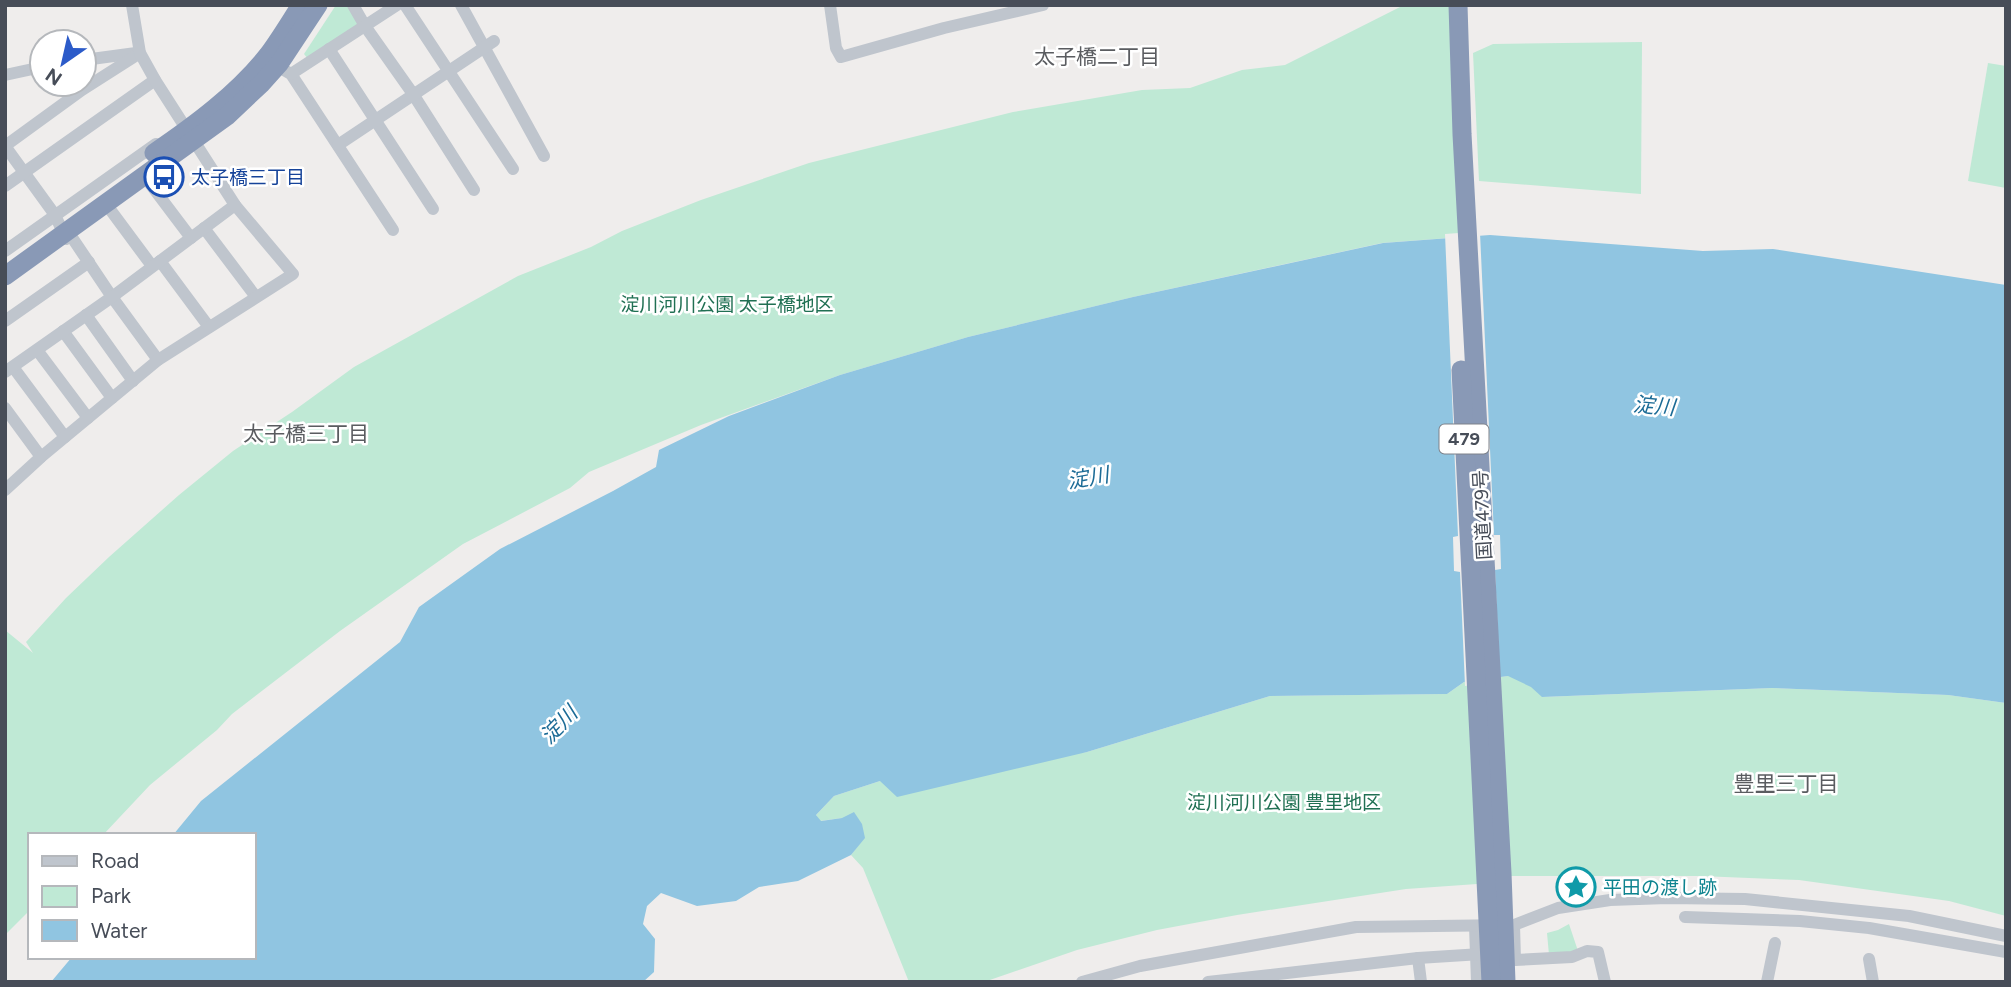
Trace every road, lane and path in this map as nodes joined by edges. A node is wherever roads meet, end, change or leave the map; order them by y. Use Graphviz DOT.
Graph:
graph roads {
  1 [pos="132,5"];
  2 [pos="291,5"];
  3 [pos="301,5"];
  4 [pos="318,5"];
  5 [pos="327,5"];
  6 [pos="353,5"];
  7 [pos="397,5"];
  8 [pos="405,5"];
  9 [pos="461,5"];
  10 [pos="830,5"];
  11 [pos="1043,5"];
  12 [pos="1445,5"];
  13 [pos="1458,5"];
  14 [pos="365,26"];
  15 [pos="488,45"];
  16 [pos="329,49"];
  17 [pos="140,53"];
  18 [pos="98,58"];
  19 [pos="28,70"];
  20 [pos="449,71"];
  21 [pos="287,72"];
  22 [pos="5,75"];
  23 [pos="155,80"];
  24 [pos="413,94"];
  25 [pos="375,120"];
  26 [pos="183,125"];
  27 [pos="338,145"];
  28 [pos="5,146"];
  29 [pos="197,147"];
  30 [pos="544,156"];
  31 [pos="513,169"];
  32 [pos="23,173"];
  33 [pos="148,181"];
  34 [pos="5,186"];
  35 [pos="474,190"];
  36 [pos="235,205"];
  37 [pos="109,208"];
  38 [pos="433,209"];
  39 [pos="55,215"];
  40 [pos="204,228"];
  41 [pos="393,230"];
  42 [pos="69,237"];
  43 [pos="191,238"];
  44 [pos="5,251"];
  45 [pos="5,259"];
  46 [pos="89,262"];
  47 [pos="156,264"];
  48 [pos="5,276"];
  49 [pos="5,284"];
  50 [pos="112,297"];
  51 [pos="256,297"];
  52 [pos="86,315"];
  53 [pos="5,321"];
  54 [pos="209,327"];
  55 [pos="63,331"];
  56 [pos="37,350"];
  57 [pos="158,360"];
  58 [pos="9,370"];
  59 [pos="133,381"];
  60 [pos="112,398"];
  61 [pos="5,408"];
  62 [pos="88,418"];
  63 [pos="65,437"];
  64 [pos="41,457"];
  65 [pos="5,490"];
  66 [pos="1685,917"];
  67 [pos="1514,925"];
  68 [pos="1475,926"];
  69 [pos="2006,936"];
  70 [pos="1775,943"];
  71 [pos="2006,952"];
  72 [pos="1476,955"];
  73 [pos="1514,955"];
  74 [pos="1418,958"];
  75 [pos="1869,960"];
  76 [pos="1256,979"];
  77 [pos="1090,980"];
  78 [pos="1213,981"];
  79 [pos="1421,982"];
  80 [pos="1477,982"];
  81 [pos="1491,982"];
  82 [pos="1506,982"];
  83 [pos="1515,982"];
  84 [pos="1605,982"];
  85 [pos="1767,982"];
  86 [pos="1873,982"];
  1 -- 17 [label="street"];
  2 -- 26 [label="street"];
  3 -- 45 [label="highway"];
  4 -- 48 [label="highway"];
  5 -- 21 [label="street"];
  6 -- 14 [label="street"];
  7 -- 14 [label="street"];
  8 -- 20 [label="street"];
  9 -- 15 [label="street"];
  10 -- 11 [label="street"];
  12 -- 81 [label="highway, 国道479号 / 479"];
  13 -- 82 [label="highway, 国道479号 / 479"];
  14 -- 16 [label="street"];
  14 -- 24 [label="street"];
  15 -- 20 [label="street"];
  15 -- 30 [label="street"];
  16 -- 21 [label="street"];
  16 -- 25 [label="street"];
  17 -- 18 [label="street"];
  17 -- 23 [label="street"];
  17 -- 28 [label="street"];
  19 -- 22 [label="street"];
  20 -- 24 [label="street"];
  20 -- 31 [label="street"];
  21 -- 27 [label="street"];
  21 -- 29 [label="street"];
  23 -- 26 [label="street"];
  23 -- 32 [label="street"];
  24 -- 25 [label="street"];
  24 -- 35 [label="street"];
  25 -- 27 [label="street"];
  25 -- 38 [label="street"];
  26 -- 29 [label="street"];
  26 -- 39 [label="street"];
  27 -- 41 [label="street"];
  28 -- 32 [label="street"];
  29 -- 33 [label="street"];
  29 -- 36 [label="street"];
  32 -- 34 [label="street"];
  32 -- 39 [label="street"];
  33 -- 37 [label="street"];
  33 -- 43 [label="street"];
  36 -- 40 [label="street"];
  36 -- 51 [label="street"];
  37 -- 42 [label="street"];
  37 -- 47 [label="street"];
  39 -- 42 [label="street"];
  39 -- 44 [label="street"];
  40 -- 43 [label="street"];
  40 -- 51 [label="street"];
  42 -- 46 [label="street"];
  42 -- 49 [label="street"];
  43 -- 47 [label="street"];
  46 -- 50 [label="street"];
  46 -- 53 [label="street"];
  47 -- 50 [label="street"];
  47 -- 54 [label="street"];
  50 -- 52 [label="street"];
  50 -- 57 [label="street"];
  51 -- 54 [label="street"];
  52 -- 55 [label="street"];
  52 -- 59 [label="street"];
  54 -- 57 [label="street"];
  55 -- 56 [label="street"];
  55 -- 60 [label="street"];
  56 -- 58 [label="street"];
  56 -- 62 [label="street"];
  57 -- 59 [label="street"];
  58 -- 63 [label="street"];
  59 -- 60 [label="street"];
  60 -- 62 [label="street"];
  61 -- 64 [label="street"];
  62 -- 63 [label="street"];
  63 -- 64 [label="street"];
  64 -- 65 [label="street"];
  66 -- 71 [label="street"];
  67 -- 68 [label="street"];
  67 -- 69 [label="street"];
  67 -- 73 [label="street"];
  68 -- 72 [label="street"];
  68 -- 77 [label="street"];
  70 -- 85 [label="street"];
  72 -- 73 [label="street"];
  72 -- 74 [label="street"];
  72 -- 80 [label="street"];
  73 -- 83 [label="street"];
  73 -- 84 [label="street"];
  74 -- 76 [label="street"];
  74 -- 79 [label="street"];
  75 -- 86 [label="street"];
  76 -- 78 [label="street"];
}
